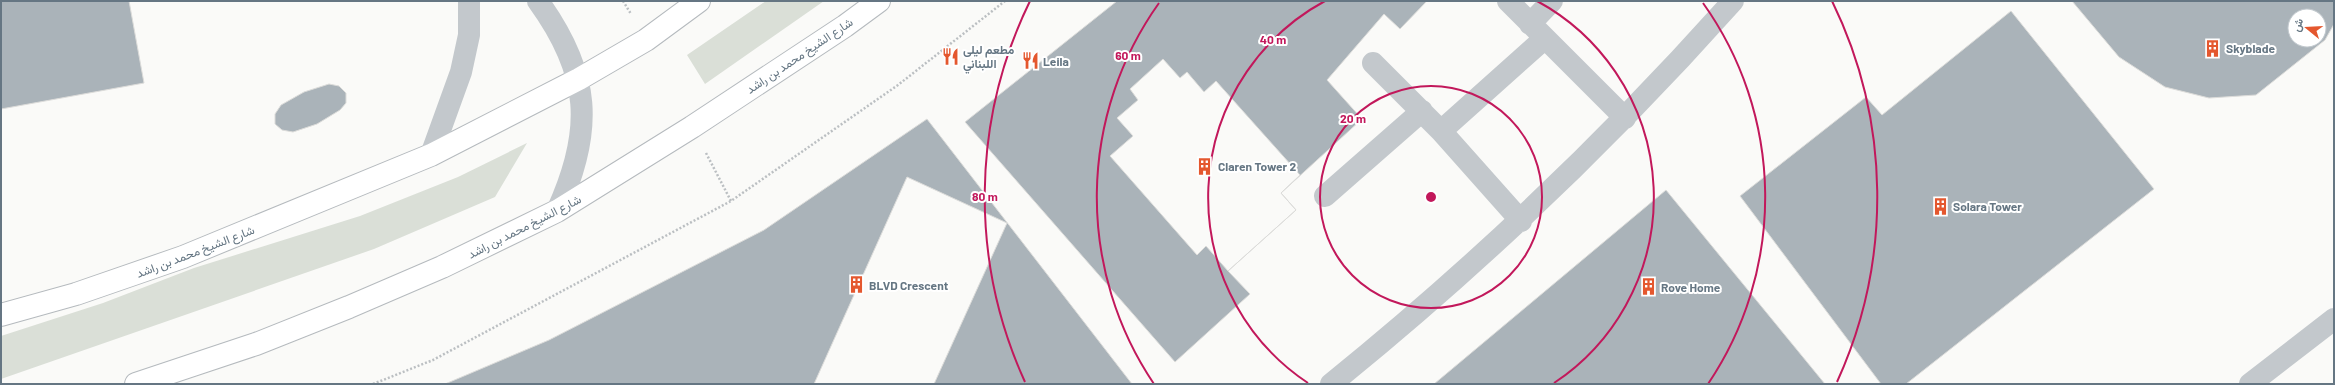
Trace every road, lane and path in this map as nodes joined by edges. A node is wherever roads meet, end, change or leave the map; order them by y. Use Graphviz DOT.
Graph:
graph roads {
  1 [pos="469,1"];
  2 [pos="538,1"];
  3 [pos="699,1"];
  4 [pos="879,1"];
  5 [pos="1005,1"];
  6 [pos="1508,1"];
  7 [pos="1552,1"];
  8 [pos="1733,1"];
  9 [pos="1537,32"];
  10 [pos="1373,63"];
  11 [pos="578,79"];
  12 [pos="1422,111"];
  13 [pos="1625,118"];
  14 [pos="692,127"];
  15 [pos="1441,131"];
  16 [pos="431,155"];
  17 [pos="1325,196"];
  18 [pos="731,201"];
  19 [pos="557,212"];
  20 [pos="1521,221"];
  21 [pos="1,315"];
  22 [pos="2334,319"];
  23 [pos="136,384"];
  24 [pos="373,384"];
  25 [pos="1331,384"];
  26 [pos="2250,384"];
  1 -- 16 [label="street"];
  2 -- 11 [label="street"];
  3 -- 11 [label="main road, شارع الشيخ محمد بن راشد"];
  4 -- 14 [label="main road, شارع الشيخ محمد بن راشد"];
  5 -- 18 [label="path"];
  6 -- 9 [label="street"];
  7 -- 9 [label="street"];
  8 -- 13 [label="street"];
  9 -- 13 [label="street"];
  9 -- 15 [label="street"];
  10 -- 12 [label="street"];
  11 -- 16 [label="main road, شارع الشيخ محمد بن راشد"];
  11 -- 19 [label="street"];
  12 -- 15 [label="street"];
  12 -- 17 [label="street"];
  13 -- 20 [label="street"];
  14 -- 18 [label="path"];
  14 -- 19 [label="main road, شارع الشيخ محمد بن راشد"];
  15 -- 20 [label="street"];
  16 -- 21 [label="main road, شارع الشيخ محمد بن راشد"];
  18 -- 24 [label="path"];
  19 -- 23 [label="main road, شارع الشيخ محمد بن راشد"];
  20 -- 25 [label="street"];
  22 -- 26 [label="street"];
}
